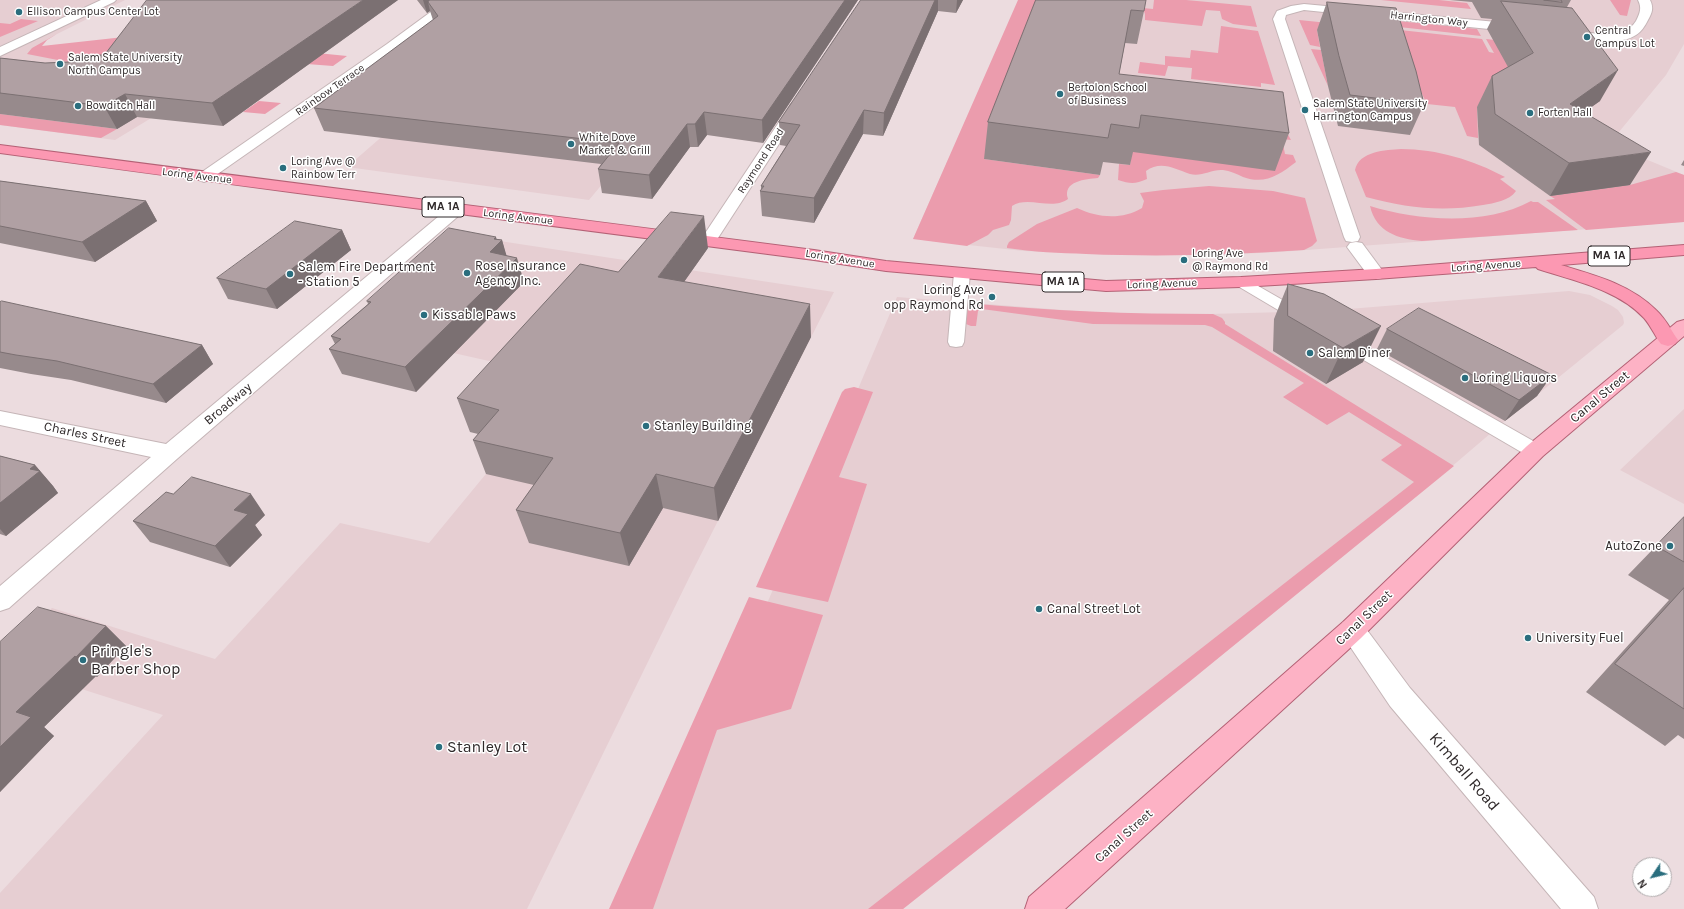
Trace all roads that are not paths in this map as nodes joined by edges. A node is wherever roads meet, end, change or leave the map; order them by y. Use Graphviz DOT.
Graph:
graph roads {
  1 [pos="110,0"];
  2 [pos="454,0"];
  3 [pos="1644,0"];
  4 [pos="1532,29"];
  5 [pos="1547,31"];
  6 [pos="0,52"];
  7 [pos="804,94"];
  8 [pos="0,149"];
  9 [pos="204,177"];
  10 [pos="457,209"];
  11 [pos="708,241"];
  12 [pos="1684,250"];
  13 [pos="1535,262"];
  14 [pos="962,273"];
  15 [pos="1376,274"];
  16 [pos="1241,282"];
  17 [pos="1313,324"];
  18 [pos="1684,326"];
  19 [pos="1328,333"];
  20 [pos="1668,340"];
  21 [pos="956,342"];
  22 [pos="0,418"];
  23 [pos="1535,451"];
  24 [pos="170,453"];
  25 [pos="0,601"];
  26 [pos="1352,630"];
  27 [pos="1041,909"];
  28 [pos="1582,909"];
  1 -- 6 [label="street"];
  2 -- 9 [label="street, Rainbow Terrace"];
  3 -- 5 [label="street"];
  4 -- 15 [label="street, Harrington Way"];
  7 -- 11 [label="street, Raymond Road"];
  8 -- 9 [label="highway, Loring Avenue / MA 1A"];
  9 -- 10 [label="highway, Loring Avenue / MA 1A"];
  10 -- 11 [label="highway, Loring Avenue / MA 1A"];
  10 -- 24 [label="street, Broadway"];
  11 -- 14 [label="highway, Loring Avenue / MA 1A"];
  12 -- 13 [label="highway, Loring Avenue / MA 1A"];
  13 -- 15 [label="highway, Loring Avenue / MA 1A"];
  13 -- 20 [label="highway"];
  14 -- 16 [label="highway, Loring Avenue / MA 1A"];
  14 -- 21 [label="lane"];
  15 -- 16 [label="highway, Loring Avenue / MA 1A"];
  16 -- 17 [label="lane"];
  18 -- 20 [label="main road, Canal Street"];
  19 -- 23 [label="lane"];
  20 -- 23 [label="main road, Canal Street"];
  22 -- 24 [label="street, Charles Street"];
  23 -- 26 [label="main road, Canal Street"];
  24 -- 25 [label="street, Broadway"];
  26 -- 27 [label="main road, Canal Street"];
  26 -- 28 [label="street, Kimball Road"];
}
